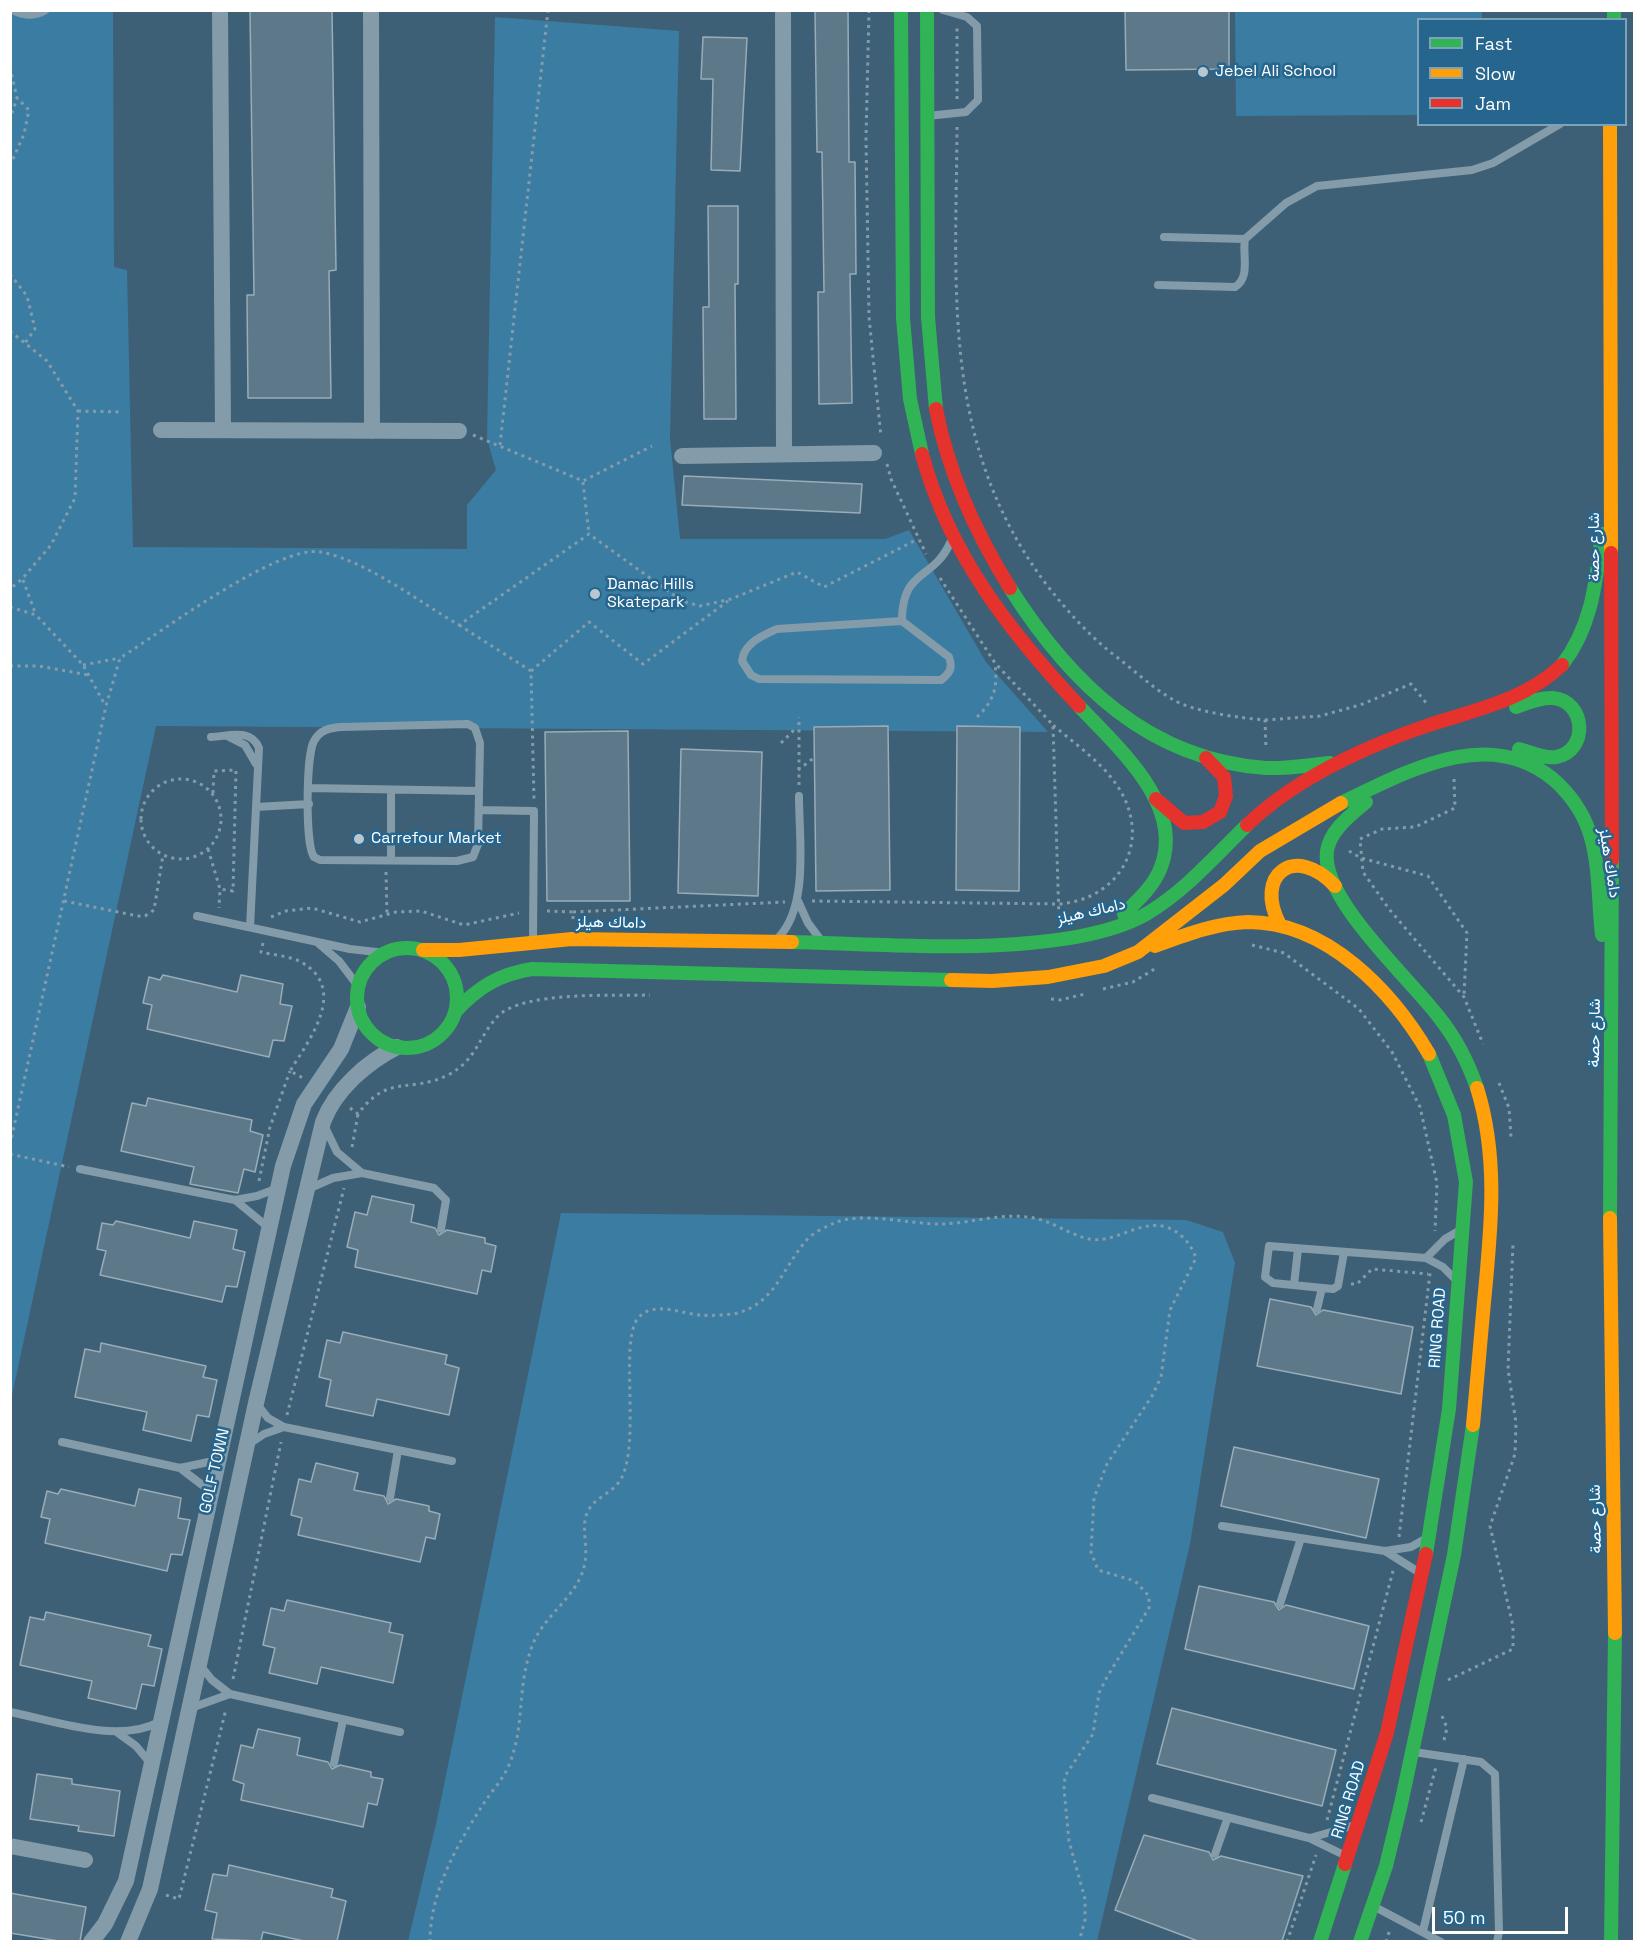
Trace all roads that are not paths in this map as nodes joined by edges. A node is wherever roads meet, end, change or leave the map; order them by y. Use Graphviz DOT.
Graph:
graph roads {
  1 [pos="12,10"];
  2 [pos="46,10"];
  3 [pos="220,10"];
  4 [pos="372,10"];
  5 [pos="783,10"];
  6 [pos="901,10"];
  7 [pos="927,10"];
  8 [pos="943,10"];
  9 [pos="926,116"];
  10 [pos="1557,126"];
  11 [pos="1610,126"];
  12 [pos="1164,237"];
  13 [pos="1245,239"];
  14 [pos="1158,285"];
  15 [pos="161,430"];
  16 [pos="223,430"];
  17 [pos="372,431"];
  18 [pos="459,431"];
  19 [pos="880,451"];
  20 [pos="784,454"];
  21 [pos="682,456"];
  22 [pos="1612,473"];
  23 [pos="952,537"];
  24 [pos="944,564"];
  25 [pos="970,570"];
  26 [pos="902,621"];
  27 [pos="1462,715"];
  28 [pos="211,737"];
  29 [pos="1470,754"];
  30 [pos="1206,758"];
  31 [pos="1347,761"];
  32 [pos="1392,781"];
  33 [pos="309,788"];
  34 [pos="391,790"];
  35 [pos="479,791"];
  36 [pos="799,796"];
  37 [pos="1156,799"];
  38 [pos="309,804"];
  39 [pos="256,807"];
  40 [pos="479,810"];
  41 [pos="388,860"];
  42 [pos="1337,888"];
  43 [pos="798,901"];
  44 [pos="197,916"];
  45 [pos="1280,925"];
  46 [pos="250,927"];
  47 [pos="1107,928"];
  48 [pos="533,940"];
  49 [pos="315,941"];
  50 [pos="775,942"];
  51 [pos="824,943"];
  52 [pos="423,950"];
  53 [pos="1140,951"];
  54 [pos="385,953"];
  55 [pos="1612,955"];
  56 [pos="358,986"];
  57 [pos="358,1007"];
  58 [pos="456,1011"];
  59 [pos="397,1047"];
  60 [pos="323,1122"];
  61 [pos="80,1169"];
  62 [pos="362,1173"];
  63 [pos="278,1188"];
  64 [pos="305,1190"];
  65 [pos="235,1200"];
  66 [pos="1464,1227"];
  67 [pos="269,1228"];
  68 [pos="441,1229"];
  69 [pos="1298,1249"];
  70 [pos="1344,1252"];
  71 [pos="1426,1258"];
  72 [pos="1457,1281"];
  73 [pos="1294,1285"];
  74 [pos="1322,1288"];
  75 [pos="1317,1309"];
  76 [pos="256,1403"];
  77 [pos="284,1427"];
  78 [pos="62,1442"];
  79 [pos="247,1446"];
  80 [pos="398,1450"];
  81 [pos="218,1460"];
  82 [pos="452,1461"];
  83 [pos="180,1468"];
  84 [pos="210,1491"];
  85 [pos="390,1498"];
  86 [pos="1222,1526"];
  87 [pos="1429,1537"];
  88 [pos="1301,1538"];
  89 [pos="1385,1551"];
  90 [pos="1423,1576"];
  91 [pos="1280,1604"];
  92 [pos="198,1662"];
  93 [pos="230,1694"];
  94 [pos="189,1709"];
  95 [pos="10,1712"];
  96 [pos="343,1720"];
  97 [pos="159,1722"];
  98 [pos="400,1732"];
  99 [pos="117,1733"];
  100 [pos="1412,1752"];
  101 [pos="1464,1759"];
  102 [pos="151,1764"];
  103 [pos="334,1764"];
  104 [pos="1152,1797"];
  105 [pos="1228,1817"];
  106 [pos="1359,1823"];
  107 [pos="1322,1839"];
  108 [pos="10,1846"];
  109 [pos="1215,1854"];
  110 [pos="1348,1858"];
  111 [pos="85,1860"];
  112 [pos="1372,1906"];
  113 [pos="1423,1931"];
  114 [pos="92,1941"];
  115 [pos="128,1941"];
  116 [pos="1320,1941"];
  117 [pos="1360,1941"];
  118 [pos="1441,1941"];
  119 [pos="1497,1941"];
  120 [pos="1611,1941"];
  1 -- 2 [label="lane"];
  3 -- 16 [label="street"];
  4 -- 17 [label="street"];
  5 -- 20 [label="street"];
  6 -- 23 [label="street"];
  7 -- 9 [label="street"];
  8 -- 9 [label="lane"];
  9 -- 30 [label="street"];
  10 -- 13 [label="lane"];
  11 -- 22 [label="street, شارع حصة"];
  12 -- 13 [label="lane"];
  13 -- 14 [label="lane"];
  15 -- 16 [label="street"];
  16 -- 17 [label="street"];
  17 -- 18 [label="street"];
  19 -- 20 [label="street"];
  20 -- 21 [label="street"];
  22 -- 27 [label="street, داماك هيلز"];
  22 -- 55 [label="street, شارع حصة"];
  23 -- 24 [label="lane"];
  23 -- 25 [label="street"];
  24 -- 25 [label="lane"];
  24 -- 26 [label="lane"];
  25 -- 37 [label="street"];
  26 -- 26 [label="lane"];
  27 -- 29 [label="street"];
  27 -- 31 [label="street, داماك هيلز"];
  28 -- 39 [label="lane"];
  29 -- 32 [label="street, داماك هيلز"];
  29 -- 55 [label="street, داماك هيلز"];
  30 -- 31 [label="street"];
  30 -- 37 [label="street"];
  31 -- 47 [label="street, داماك هيلز"];
  32 -- 42 [label="street"];
  32 -- 53 [label="street, داماك هيلز"];
  33 -- 34 [label="lane"];
  33 -- 35 [label="lane"];
  33 -- 38 [label="lane"];
  34 -- 35 [label="lane"];
  34 -- 41 [label="lane"];
  35 -- 40 [label="lane"];
  36 -- 43 [label="lane"];
  37 -- 47 [label="street"];
  38 -- 39 [label="lane"];
  38 -- 41 [label="lane"];
  39 -- 46 [label="lane"];
  40 -- 41 [label="lane"];
  40 -- 48 [label="lane"];
  42 -- 45 [label="street"];
  42 -- 100 [label="street"];
  43 -- 50 [label="lane"];
  43 -- 51 [label="lane"];
  44 -- 46 [label="lane"];
  45 -- 53 [label="street, RING ROAD"];
  45 -- 66 [label="street, RING ROAD"];
  46 -- 49 [label="lane"];
  47 -- 51 [label="street, داماك هيلز"];
  48 -- 50 [label="street, داماك هيلز"];
  48 -- 52 [label="street, داماك هيلز"];
  49 -- 54 [label="lane"];
  49 -- 56 [label="lane"];
  50 -- 51 [label="street, داماك هيلز"];
  52 -- 54 [label="street"];
  52 -- 58 [label="street"];
  53 -- 58 [label="street, داماك هيلز"];
  54 -- 56 [label="street"];
  55 -- 120 [label="street, شارع حصة"];
  56 -- 57 [label="street"];
  57 -- 59 [label="street"];
  57 -- 63 [label="street, GOLF TOWN"];
  58 -- 59 [label="street"];
  59 -- 60 [label="street, GOLF TOWN"];
  60 -- 62 [label="lane"];
  60 -- 64 [label="street, GOLF TOWN"];
  61 -- 65 [label="lane"];
  62 -- 64 [label="lane"];
  62 -- 68 [label="lane"];
  63 -- 65 [label="lane"];
  63 -- 67 [label="street, GOLF TOWN"];
  64 -- 76 [label="street, GOLF TOWN"];
  65 -- 67 [label="lane"];
  66 -- 71 [label="lane"];
  66 -- 72 [label="street, RING ROAD"];
  67 -- 81 [label="street, GOLF TOWN"];
  69 -- 70 [label="lane"];
  69 -- 73 [label="lane"];
  69 -- 73 [label="lane"];
  70 -- 71 [label="lane"];
  70 -- 74 [label="lane"];
  71 -- 72 [label="lane"];
  72 -- 87 [label="street, RING ROAD"];
  73 -- 74 [label="lane"];
  74 -- 75 [label="lane"];
  76 -- 77 [label="lane"];
  76 -- 79 [label="street, GOLF TOWN"];
  77 -- 79 [label="lane"];
  77 -- 80 [label="lane"];
  78 -- 83 [label="lane"];
  79 -- 92 [label="street, GOLF TOWN"];
  80 -- 82 [label="lane"];
  80 -- 85 [label="lane"];
  81 -- 83 [label="lane"];
  81 -- 84 [label="street, GOLF TOWN"];
  83 -- 84 [label="lane"];
  84 -- 97 [label="street, GOLF TOWN"];
  86 -- 88 [label="lane"];
  87 -- 89 [label="lane"];
  87 -- 90 [label="street, RING ROAD"];
  88 -- 89 [label="lane"];
  88 -- 91 [label="lane"];
  89 -- 90 [label="lane"];
  90 -- 106 [label="street, RING ROAD"];
  92 -- 93 [label="lane"];
  92 -- 94 [label="street, GOLF TOWN"];
  93 -- 94 [label="lane"];
  93 -- 96 [label="lane"];
  94 -- 115 [label="street, GOLF TOWN"];
  95 -- 99 [label="lane"];
  96 -- 98 [label="lane"];
  96 -- 103 [label="lane"];
  97 -- 99 [label="lane"];
  97 -- 102 [label="street, GOLF TOWN"];
  99 -- 102 [label="lane"];
  100 -- 101 [label="lane"];
  100 -- 112 [label="street"];
  101 -- 113 [label="lane"];
  101 -- 119 [label="lane"];
  102 -- 114 [label="street, GOLF TOWN"];
  104 -- 105 [label="lane"];
  105 -- 107 [label="lane"];
  105 -- 109 [label="lane"];
  106 -- 107 [label="lane"];
  106 -- 110 [label="street, RING ROAD"];
  107 -- 110 [label="lane"];
  108 -- 111 [label="street"];
  110 -- 116 [label="street, RING ROAD"];
  112 -- 113 [label="lane"];
  112 -- 117 [label="street"];
  113 -- 118 [label="lane"];
}
